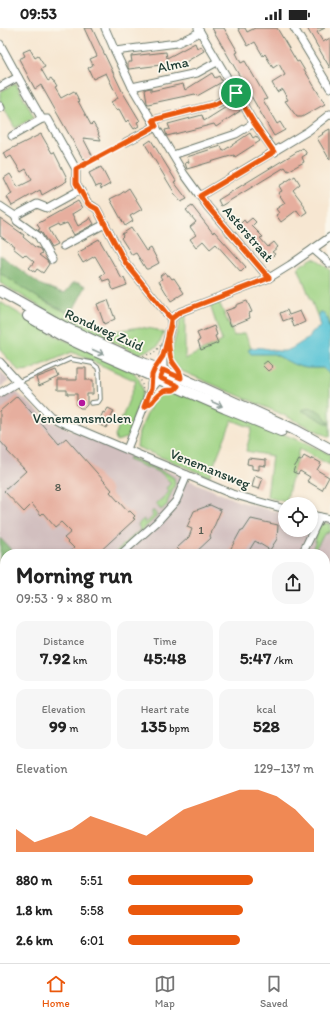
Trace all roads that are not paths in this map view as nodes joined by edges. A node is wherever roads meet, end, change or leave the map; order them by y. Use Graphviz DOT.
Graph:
graph roads {
  1 [pos="105,28"];
  2 [pos="294,28"];
  3 [pos="199,30"];
  4 [pos="0,44"];
  5 [pos="115,51"];
  6 [pos="217,62"];
  7 [pos="18,77"];
  8 [pos="0,87"];
  9 [pos="132,87"];
  10 [pos="330,88"];
  11 [pos="236,93"];
  12 [pos="330,114"];
  13 [pos="42,119"];
  14 [pos="154,123"];
  15 [pos="254,123"];
  16 [pos="12,136"];
  17 [pos="126,142"];
  18 [pos="274,152"];
  19 [pos="173,155"];
  20 [pos="80,190"];
  21 [pos="200,196"];
  22 [pos="0,206"];
  23 [pos="15,216"];
  24 [pos="105,224"];
  25 [pos="330,236"];
  26 [pos="63,246"];
  27 [pos="313,249"];
  28 [pos="52,260"];
  29 [pos="330,264"];
  30 [pos="269,278"];
  31 [pos="0,292"];
  32 [pos="0,297"];
  33 [pos="171,319"];
  34 [pos="0,362"];
  35 [pos="137,365"];
  36 [pos="157,373"];
  37 [pos="18,382"];
  38 [pos="0,393"];
  39 [pos="91,403"];
  40 [pos="127,450"];
  41 [pos="330,450"];
  42 [pos="187,475"];
  43 [pos="278,507"];
  44 [pos="320,517"];
  45 [pos="330,519"];
  46 [pos="127,549"];
  47 [pos="304,549"];
  1 -- 5 [label="street, Asterstraat"];
  2 -- 10 [label="street"];
  3 -- 5 [label="street, Alma"];
  3 -- 6 [label="street"];
  4 -- 7 [label="street"];
  5 -- 9 [label="street, Asterstraat"];
  6 -- 9 [label="street, Alma"];
  6 -- 11 [label="street"];
  7 -- 8 [label="street"];
  7 -- 13 [label="street"];
  9 -- 14 [label="street, Asterstraat"];
  11 -- 14 [label="street"];
  11 -- 15 [label="street"];
  12 -- 18 [label="street"];
  13 -- 16 [label="street"];
  13 -- 20 [label="street"];
  14 -- 17 [label="street"];
  14 -- 19 [label="street, Asterstraat"];
  15 -- 18 [label="street"];
  15 -- 19 [label="street"];
  18 -- 21 [label="street"];
  19 -- 21 [label="street, Asterstraat"];
  20 -- 23 [label="street"];
  20 -- 24 [label="street"];
  21 -- 30 [label="street, Asterstraat"];
  22 -- 23 [label="street"];
  23 -- 28 [label="street"];
  24 -- 26 [label="street"];
  24 -- 33 [label="street"];
  25 -- 27 [label="street"];
  27 -- 29 [label="street"];
  27 -- 30 [label="street"];
  30 -- 33 [label="street"];
  31 -- 35 [label="main road, Rondweg Zuid"];
  32 -- 35 [label="main road, Rondweg Zuid, one-way"];
  33 -- 36 [label="street"];
  34 -- 37 [label="street, Venemansweg"];
  35 -- 36 [label="main road, Rondweg Zuid"];
  36 -- 40 [label="street"];
  36 -- 41 [label="main road, Rondweg Zuid"];
  37 -- 38 [label="street"];
  37 -- 39 [label="lane"];
  37 -- 40 [label="street, Venemansweg"];
  40 -- 42 [label="street, Venemansweg"];
  42 -- 43 [label="street, Venemansweg"];
  42 -- 46 [label="street"];
  44 -- 45 [label="street"];
  44 -- 47 [label="street"];
}
